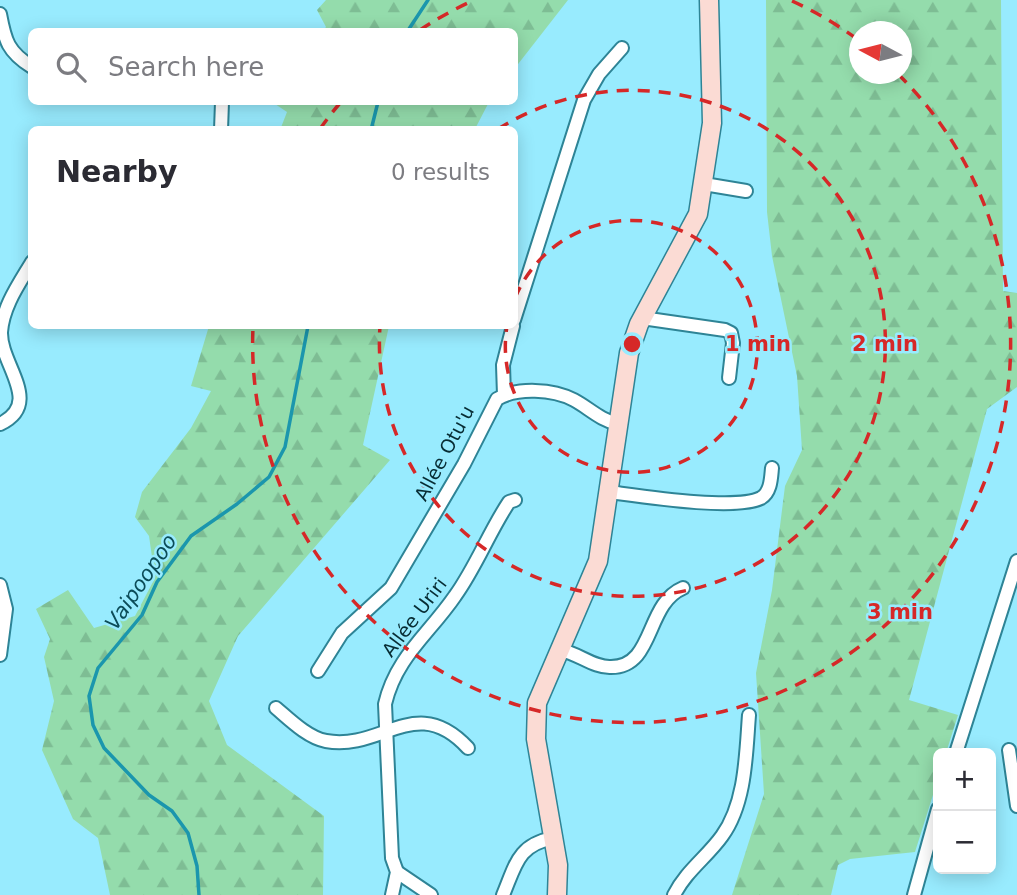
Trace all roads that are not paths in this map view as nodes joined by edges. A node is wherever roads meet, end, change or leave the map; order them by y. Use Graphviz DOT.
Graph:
graph roads {
  1 [pos="709,0"];
  2 [pos="0,14"];
  3 [pos="622,48"];
  4 [pos="28,64"];
  5 [pos="222,105"];
  6 [pos="221,126"];
  7 [pos="704,184"];
  8 [pos="746,191"];
  9 [pos="28,270"];
  10 [pos="518,310"];
  11 [pos="642,318"];
  12 [pos="512,329"];
  13 [pos="729,378"];
  14 [pos="504,395"];
  15 [pos="0,424"];
  16 [pos="618,424"];
  17 [pos="772,468"];
  18 [pos="608,492"];
  19 [pos="515,500"];
  20 [pos="1017,561"];
  21 [pos="0,585"];
  22 [pos="682,588"];
  23 [pos="560,650"];
  24 [pos="0,656"];
  25 [pos="318,671"];
  26 [pos="276,708"];
  27 [pos="749,715"];
  28 [pos="387,732"];
  29 [pos="468,748"];
  30 [pos="958,748"];
  31 [pos="1009,750"];
  32 [pos="1017,806"];
  33 [pos="937,811"];
  34 [pos="553,838"];
  35 [pos="397,872"];
  36 [pos="392,895"];
  37 [pos="431,895"];
  38 [pos="503,895"];
  39 [pos="557,895"];
  40 [pos="674,895"];
  41 [pos="915,895"];
  1 -- 7 [label="main road"];
  2 -- 4 [label="street"];
  3 -- 10 [label="street"];
  5 -- 6 [label="street"];
  7 -- 8 [label="street"];
  7 -- 11 [label="main road"];
  9 -- 15 [label="street"];
  11 -- 13 [label="street"];
  11 -- 16 [label="main road"];
  12 -- 14 [label="street"];
  14 -- 16 [label="street"];
  14 -- 25 [label="street, Allée Otu'u"];
  16 -- 18 [label="main road"];
  17 -- 18 [label="street"];
  18 -- 23 [label="main road"];
  19 -- 28 [label="street, Allée Uriri"];
  20 -- 30 [label="street"];
  21 -- 24 [label="street"];
  22 -- 23 [label="street"];
  23 -- 34 [label="main road"];
  26 -- 28 [label="street"];
  27 -- 40 [label="street"];
  28 -- 29 [label="street"];
  28 -- 35 [label="street, Allée Uriri"];
  31 -- 32 [label="street"];
  33 -- 41 [label="street"];
  34 -- 38 [label="street"];
  34 -- 39 [label="main road"];
  35 -- 36 [label="street, Allée Uriri"];
  35 -- 37 [label="street"];
}
